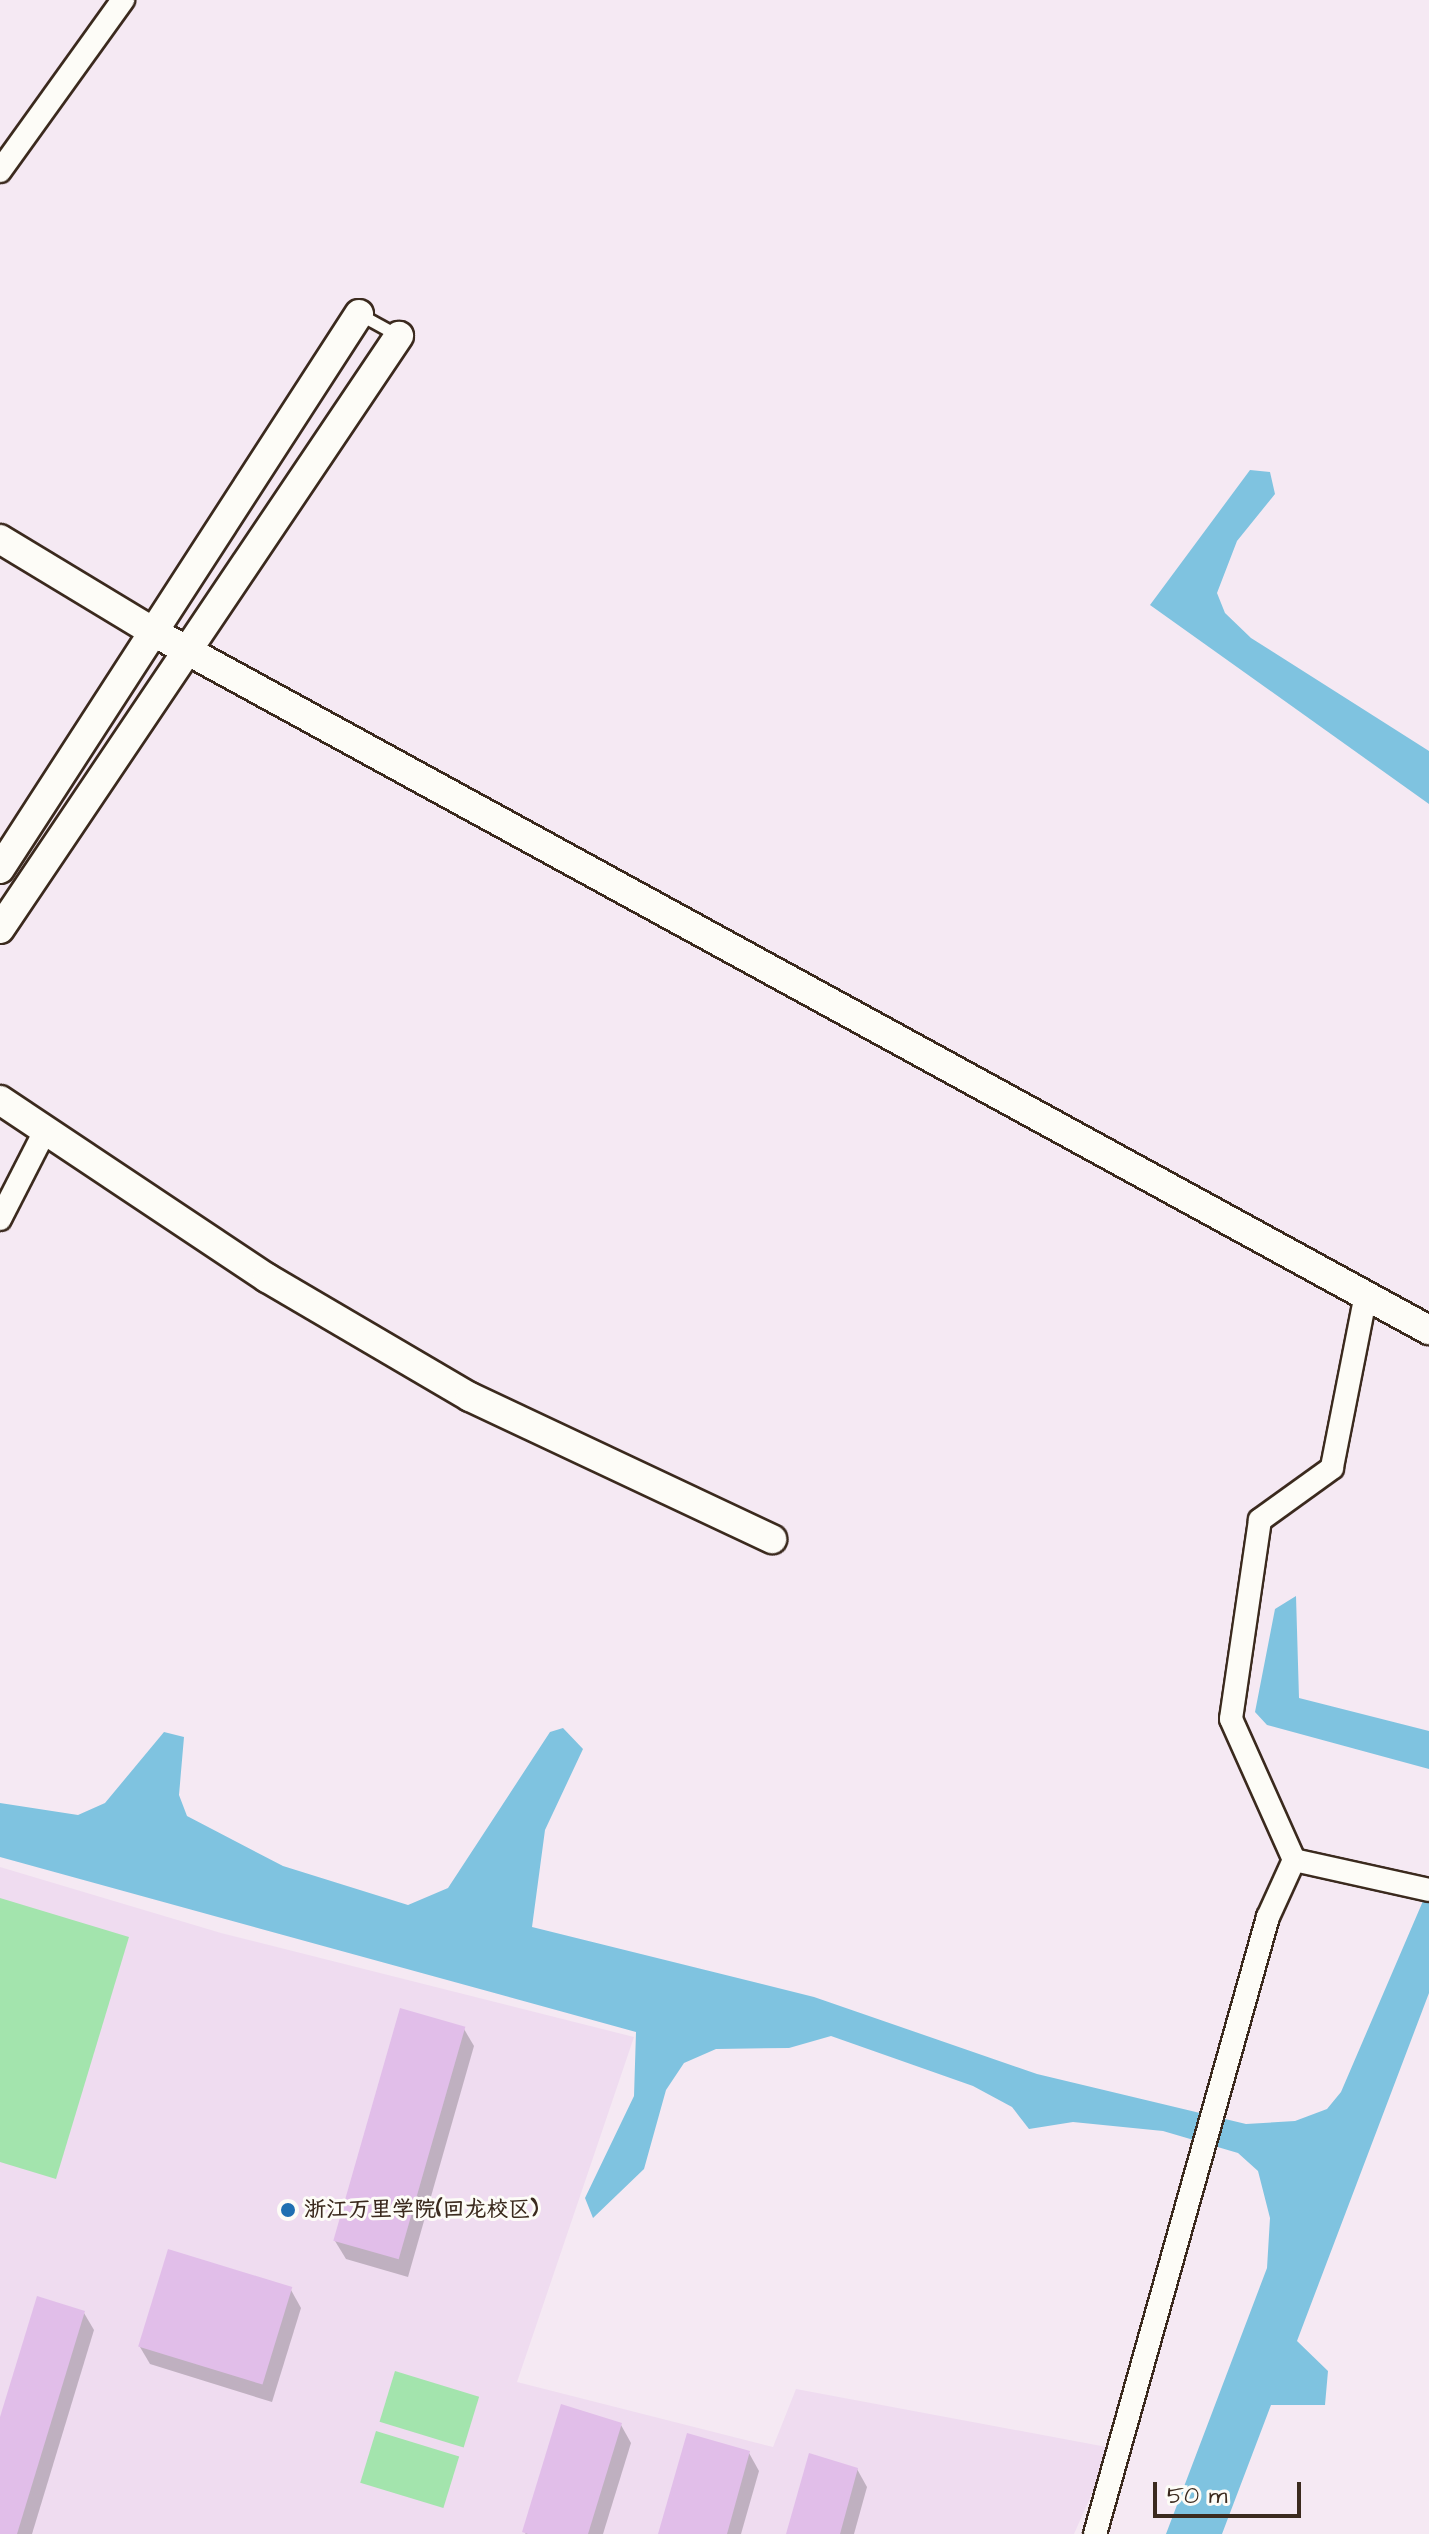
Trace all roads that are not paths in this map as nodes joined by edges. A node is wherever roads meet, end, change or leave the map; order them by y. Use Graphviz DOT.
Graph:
graph roads {
  1 [pos="123,0"];
  2 [pos="0,171"];
  3 [pos="359,314"];
  4 [pos="399,336"];
  5 [pos="0,539"];
  6 [pos="157,634"];
  7 [pos="186,650"];
  8 [pos="0,869"];
  9 [pos="0,929"];
  10 [pos="0,1100"];
  11 [pos="45,1131"];
  12 [pos="0,1219"];
  13 [pos="1366,1294"];
  14 [pos="1429,1330"];
  15 [pos="772,1539"];
  16 [pos="1294,1860"];
  17 [pos="1424,1888"];
  18 [pos="1095,2534"];
  1 -- 2 [label="street"];
  3 -- 4 [label="lane"];
  3 -- 6 [label="street"];
  4 -- 7 [label="street"];
  5 -- 6 [label="street"];
  6 -- 7 [label="street"];
  6 -- 8 [label="street"];
  7 -- 9 [label="street"];
  7 -- 13 [label="street"];
  10 -- 11 [label="street"];
  11 -- 12 [label="street"];
  11 -- 15 [label="street"];
  13 -- 14 [label="street"];
  13 -- 16 [label="street"];
  16 -- 17 [label="street"];
  16 -- 18 [label="street"];
}
